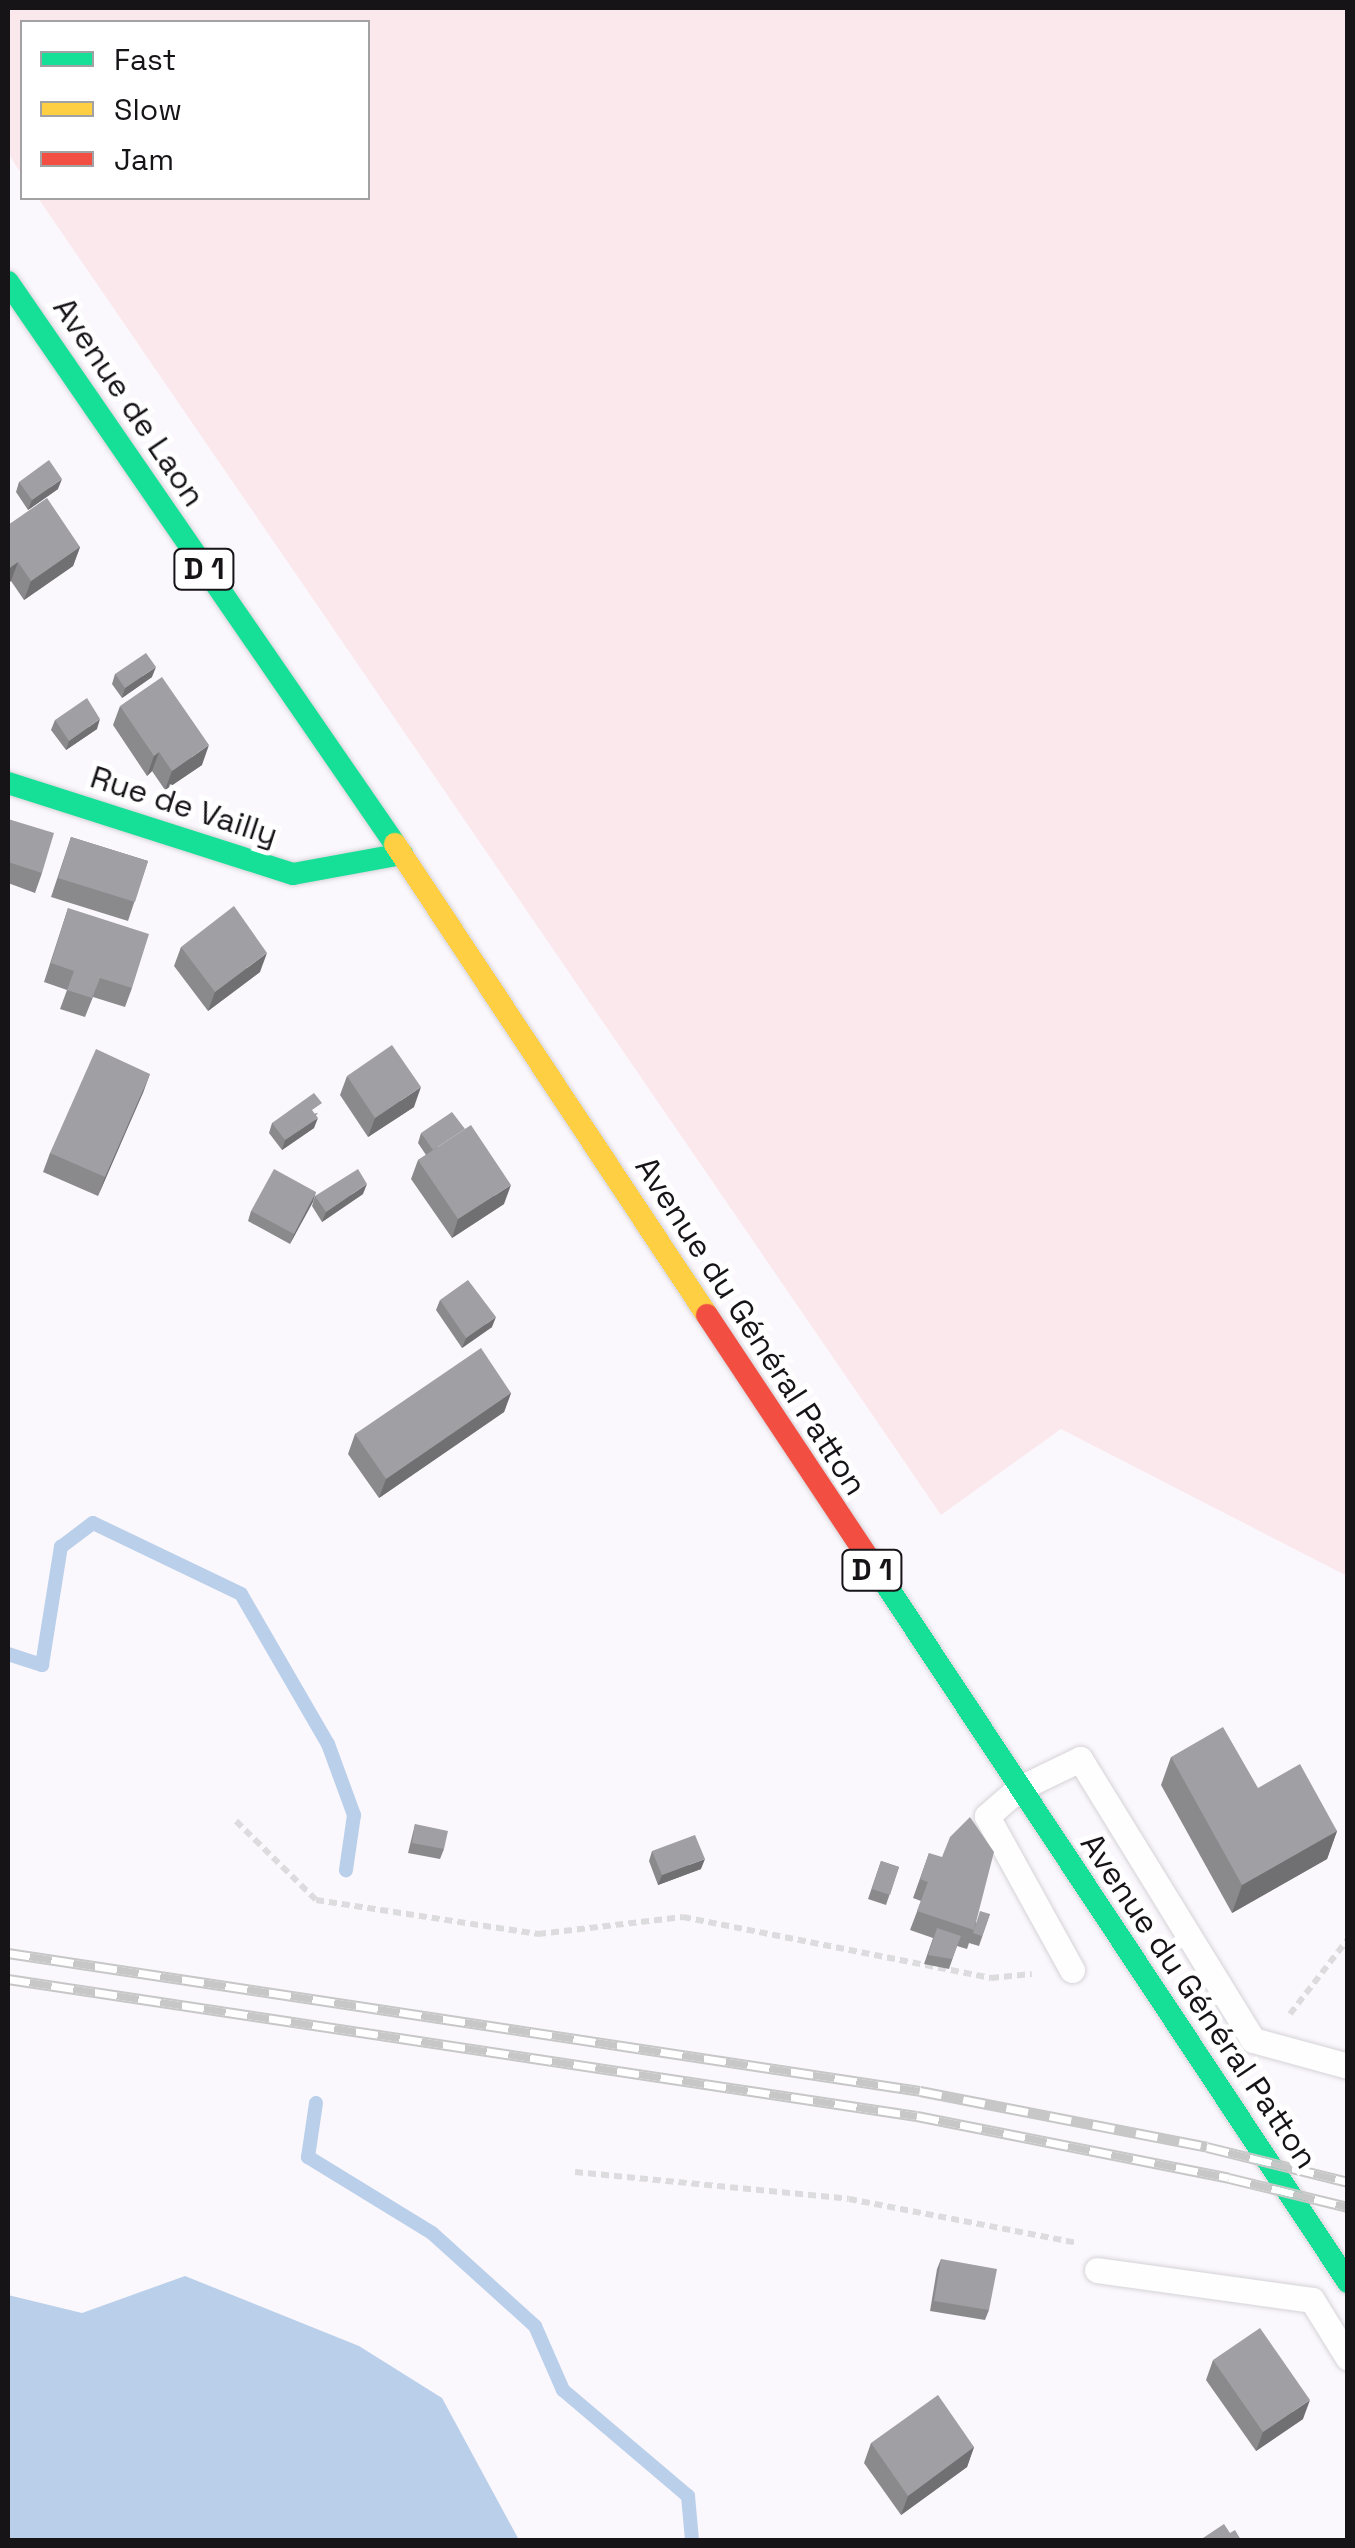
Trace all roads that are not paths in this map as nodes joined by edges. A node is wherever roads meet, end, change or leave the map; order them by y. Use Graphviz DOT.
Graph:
graph roads {
  1 [pos="8,282"];
  2 [pos="8,783"];
  3 [pos="402,854"];
  4 [pos="1018,1790"];
  5 [pos="1072,1970"];
  6 [pos="1348,2066"];
  7 [pos="1097,2270"];
  8 [pos="1348,2282"];
  9 [pos="1348,2358"];
  1 -- 3 [label="main road, Avenue de Laon / D 1"];
  2 -- 3 [label="main road, Rue de Vailly"];
  3 -- 4 [label="main road, Avenue du Général Patton / D 1"];
  4 -- 5 [label="lane"];
  4 -- 6 [label="lane"];
  4 -- 8 [label="main road, Avenue du Général Patton / D 1"];
  7 -- 9 [label="lane"];
}
